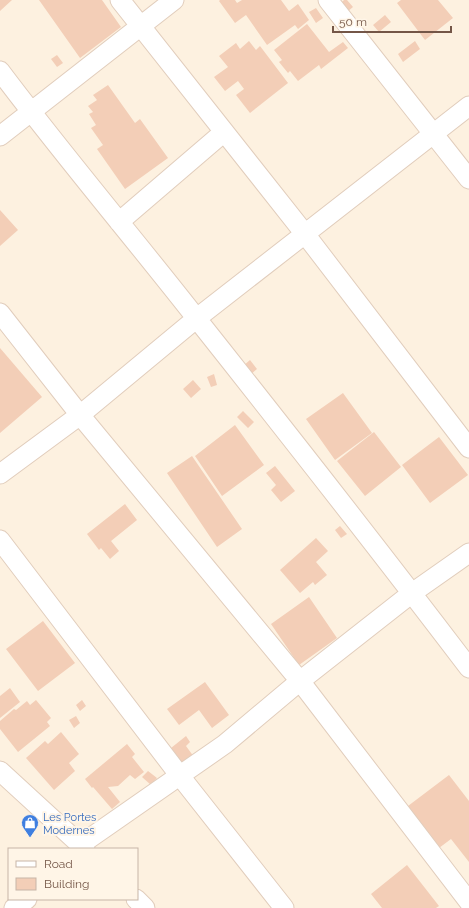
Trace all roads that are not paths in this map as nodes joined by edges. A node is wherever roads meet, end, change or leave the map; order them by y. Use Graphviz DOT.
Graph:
graph roads {
  1 [pos="120,0"];
  2 [pos="174,0"];
  3 [pos="328,0"];
  4 [pos="140,26"];
  5 [pos="0,71"];
  6 [pos="469,106"];
  7 [pos="31,112"];
  8 [pos="224,132"];
  9 [pos="434,134"];
  10 [pos="0,136"];
  11 [pos="469,179"];
  12 [pos="119,222"];
  13 [pos="305,234"];
  14 [pos="197,318"];
  15 [pos="2,320"];
  16 [pos="80,415"];
  17 [pos="469,448"];
  18 [pos="0,474"];
  19 [pos="0,540"];
  20 [pos="469,553"];
  21 [pos="412,593"];
  22 [pos="469,668"];
  23 [pos="300,681"];
  24 [pos="0,771"];
  25 [pos="180,776"];
  26 [pos="83,847"];
  27 [pos="26,900"];
  28 [pos="137,900"];
  29 [pos="469,902"];
  30 [pos="14,908"];
  31 [pos="145,908"];
  32 [pos="284,908"];
  1 -- 4 [label="street"];
  2 -- 4 [label="street"];
  3 -- 9 [label="street"];
  4 -- 7 [label="street"];
  4 -- 8 [label="street"];
  5 -- 7 [label="street"];
  6 -- 9 [label="street"];
  7 -- 10 [label="street"];
  7 -- 12 [label="street"];
  8 -- 12 [label="street"];
  8 -- 13 [label="street"];
  9 -- 11 [label="street"];
  9 -- 13 [label="street"];
  12 -- 14 [label="street"];
  13 -- 14 [label="street"];
  13 -- 17 [label="street"];
  14 -- 16 [label="street"];
  14 -- 21 [label="street"];
  15 -- 16 [label="street"];
  16 -- 18 [label="street"];
  16 -- 23 [label="street"];
  19 -- 25 [label="street"];
  20 -- 21 [label="street"];
  21 -- 22 [label="street"];
  21 -- 23 [label="street"];
  23 -- 25 [label="street"];
  23 -- 29 [label="street"];
  24 -- 26 [label="street"];
  25 -- 26 [label="street"];
  25 -- 32 [label="street"];
  27 -- 30 [label="street"];
  28 -- 31 [label="street"];
}
